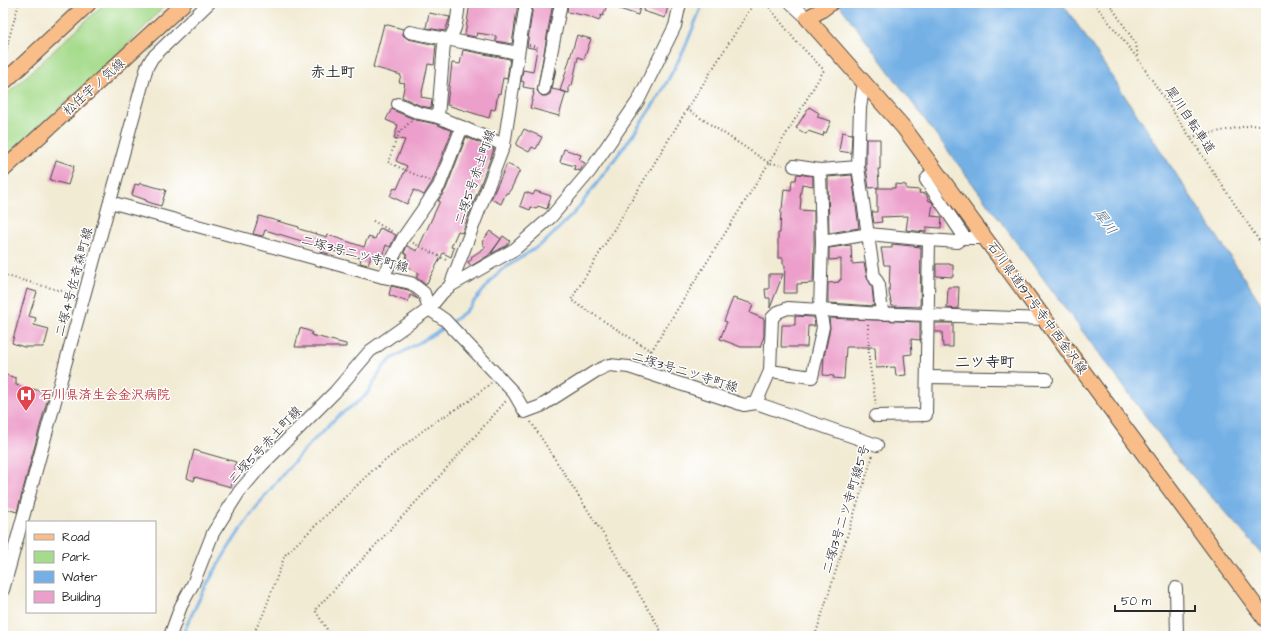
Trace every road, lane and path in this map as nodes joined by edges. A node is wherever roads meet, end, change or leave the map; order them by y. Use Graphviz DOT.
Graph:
graph roads {
  1 [pos="19,3"];
  2 [pos="89,3"];
  3 [pos="184,3"];
  4 [pos="208,3"];
  5 [pos="459,3"];
  6 [pos="526,3"];
  7 [pos="561,3"];
  8 [pos="680,3"];
  9 [pos="754,3"];
  10 [pos="766,3"];
  11 [pos="790,3"];
  12 [pos="1094,3"];
  13 [pos="1109,3"];
  14 [pos="826,7"];
  15 [pos="807,18"];
  16 [pos="410,32"];
  17 [pos="449,40"];
  18 [pos="139,46"];
  19 [pos="519,48"];
  20 [pos="551,51"];
  21 [pos="1138,58"];
  22 [pos="147,67"];
  23 [pos="3,69"];
  24 [pos="864,82"];
  25 [pos="3,83"];
  26 [pos="544,89"];
  27 [pos="398,104"];
  28 [pos="687,109"];
  29 [pos="419,113"];
  30 [pos="438,117"];
  31 [pos="1266,124"];
  32 [pos="462,127"];
  33 [pos="1191,137"];
  34 [pos="504,145"];
  35 [pos="769,163"];
  36 [pos="794,166"];
  37 [pos="858,167"];
  38 [pos="3,170"];
  39 [pos="820,170"];
  40 [pos="439,186"];
  41 [pos="110,202"];
  42 [pos="372,222"];
  43 [pos="869,234"];
  44 [pos="402,238"];
  45 [pos="929,240"];
  46 [pos="822,242"];
  47 [pos="958,242"];
  48 [pos="1266,251"];
  49 [pos="458,267"];
  50 [pos="3,275"];
  51 [pos="383,277"];
  52 [pos="450,286"];
  53 [pos="84,296"];
  54 [pos="429,308"];
  55 [pos="820,309"];
  56 [pos="868,313"];
  57 [pos="882,314"];
  58 [pos="928,316"];
  59 [pos="1045,319"];
  60 [pos="651,351"];
  61 [pos="639,371"];
  62 [pos="770,371"];
  63 [pos="499,377"];
  64 [pos="927,377"];
  65 [pos="1047,379"];
  66 [pos="514,393"];
  67 [pos="756,403"];
  68 [pos="525,412"];
  69 [pos="876,416"];
  70 [pos="877,445"];
  71 [pos="1176,588"];
  72 [pos="3,590"];
  73 [pos="1266,620"];
  74 [pos="170,636"];
  75 [pos="252,636"];
  76 [pos="331,636"];
  77 [pos="664,636"];
  78 [pos="815,636"];
  79 [pos="1177,636"];
  1 -- 23 [label="path"];
  2 -- 25 [label="main road"];
  3 -- 18 [label="main road, 松任宇ノ気線"];
  4 -- 22 [label="street, 二塚4号佐奇森町線"];
  5 -- 17 [label="street"];
  6 -- 19 [label="street, 二塚5号赤土町線"];
  7 -- 20 [label="street"];
  8 -- 52 [label="street"];
  9 -- 28 [label="path"];
  10 -- 35 [label="path"];
  11 -- 15 [label="street"];
  12 -- 21 [label="path, 犀川自転車道"];
  13 -- 21 [label="path"];
  14 -- 15 [label="main road"];
  15 -- 24 [label="main road, 石川県道197号寺中西金沢線"];
  16 -- 17 [label="street"];
  17 -- 19 [label="street"];
  17 -- 30 [label="street"];
  18 -- 22 [label="street"];
  18 -- 38 [label="main road, 松任宇ノ気線"];
  19 -- 20 [label="path"];
  19 -- 34 [label="street, 二塚5号赤土町線"];
  20 -- 26 [label="street"];
  21 -- 33 [label="path, 犀川自転車道"];
  22 -- 41 [label="street, 二塚4号佐奇森町線"];
  24 -- 37 [label="street"];
  24 -- 59 [label="main road, 石川県道197号寺中西金沢線"];
  27 -- 29 [label="street"];
  28 -- 35 [label="path"];
  28 -- 60 [label="path"];
  29 -- 30 [label="street"];
  29 -- 40 [label="path"];
  30 -- 32 [label="street"];
  31 -- 33 [label="path"];
  32 -- 34 [label="street"];
  32 -- 40 [label="street"];
  33 -- 48 [label="path, 犀川自転車道"];
  34 -- 49 [label="street, 二塚5号赤土町線"];
  35 -- 36 [label="path"];
  35 -- 60 [label="path"];
  36 -- 39 [label="street"];
  37 -- 39 [label="street"];
  37 -- 43 [label="street"];
  39 -- 46 [label="street"];
  40 -- 44 [label="street"];
  41 -- 51 [label="street, 二塚3号二ツ寺町線"];
  41 -- 53 [label="street, 二塚4号佐奇森町線"];
  42 -- 44 [label="path"];
  43 -- 45 [label="street"];
  43 -- 46 [label="street"];
  43 -- 57 [label="street"];
  44 -- 49 [label="path"];
  44 -- 51 [label="street"];
  45 -- 47 [label="street"];
  45 -- 58 [label="street"];
  46 -- 55 [label="street"];
  49 -- 52 [label="street, 二塚5号赤土町線"];
  50 -- 53 [label="path"];
  51 -- 54 [label="street, 二塚3号二ツ寺町線"];
  52 -- 54 [label="street, 二塚5号赤土町線"];
  53 -- 72 [label="street, 二塚4号佐奇森町線"];
  54 -- 63 [label="street, 二塚3号二ツ寺町線"];
  54 -- 74 [label="street, 二塚5号赤土町線"];
  55 -- 56 [label="street"];
  55 -- 62 [label="street"];
  55 -- 62 [label="street"];
  56 -- 57 [label="street"];
  56 -- 69 [label="path"];
  57 -- 58 [label="street"];
  58 -- 59 [label="street"];
  58 -- 64 [label="street"];
  59 -- 73 [label="main road, 石川県道197号寺中西金沢線"];
  60 -- 61 [label="path"];
  61 -- 67 [label="street, 二塚3号二ツ寺町線"];
  61 -- 68 [label="street, 二塚3号二ツ寺町線"];
  62 -- 67 [label="street"];
  63 -- 66 [label="street, 二塚3号二ツ寺町線"];
  63 -- 75 [label="path"];
  64 -- 65 [label="street"];
  64 -- 69 [label="street"];
  66 -- 68 [label="street, 二塚3号二ツ寺町線"];
  66 -- 76 [label="path"];
  67 -- 70 [label="street, 二塚3号二ツ寺町線"];
  68 -- 77 [label="path"];
  70 -- 78 [label="path, 二塚13号二ツ寺町線5号"];
  71 -- 79 [label="street"];
}
